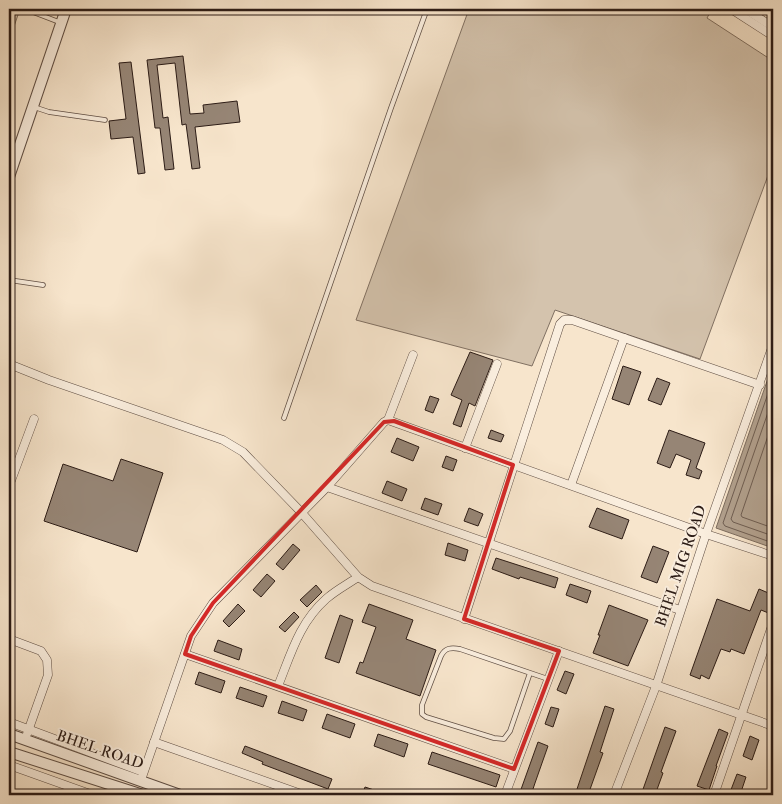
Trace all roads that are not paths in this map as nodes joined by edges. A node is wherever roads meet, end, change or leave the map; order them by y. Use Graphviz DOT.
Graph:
graph roads {
  1 [pos="25,9"];
  2 [pos="66,9"];
  3 [pos="428,9"];
  4 [pos="731,9"];
  5 [pos="745,9"];
  6 [pos="62,23"];
  7 [pos="773,27"];
  8 [pos="773,36"];
  9 [pos="33,107"];
  10 [pos="105,120"];
  11 [pos="9,177"];
  12 [pos="9,280"];
  13 [pos="43,285"];
  14 [pos="624,338"];
  15 [pos="773,345"];
  16 [pos="414,355"];
  17 [pos="9,364"];
  18 [pos="497,364"];
  19 [pos="760,385"];
  20 [pos="284,418"];
  21 [pos="34,419"];
  22 [pos="388,420"];
  23 [pos="465,448"];
  24 [pos="513,466"];
  25 [pos="571,485"];
  26 [pos="9,486"];
  27 [pos="327,487"];
  28 [pos="301,512"];
  29 [pos="706,534"];
  30 [pos="489,544"];
  31 [pos="773,556"];
  32 [pos="358,576"];
  33 [pos="680,610"];
  34 [pos="464,619"];
  35 [pos="773,623"];
  36 [pos="9,639"];
  37 [pos="559,651"];
  38 [pos="185,654"];
  39 [pos="530,673"];
  40 [pos="548,680"];
  41 [pos="278,686"];
  42 [pos="656,686"];
  43 [pos="742,714"];
  44 [pos="9,722"];
  45 [pos="773,726"];
  46 [pos="9,734"];
  47 [pos="27,735"];
  48 [pos="154,742"];
  49 [pos="9,752"];
  50 [pos="9,765"];
  51 [pos="514,769"];
  52 [pos="142,776"];
  53 [pos="138,794"];
  54 [pos="93,795"];
  55 [pos="180,795"];
  56 [pos="304,795"];
  57 [pos="505,795"];
  58 [pos="614,795"];
  59 [pos="714,795"];
  1 -- 6 [label="lane"];
  2 -- 6 [label="street"];
  3 -- 20 [label="lane"];
  4 -- 8 [label="street"];
  5 -- 7 [label="street"];
  6 -- 9 [label="street"];
  9 -- 10 [label="lane"];
  9 -- 11 [label="street"];
  12 -- 13 [label="lane"];
  14 -- 19 [label="street"];
  14 -- 24 [label="street"];
  14 -- 25 [label="street"];
  15 -- 19 [label="street, BHEL MIG ROAD"];
  16 -- 22 [label="street"];
  17 -- 28 [label="street"];
  18 -- 23 [label="street"];
  19 -- 29 [label="street, BHEL MIG ROAD"];
  21 -- 26 [label="street"];
  22 -- 23 [label="street"];
  22 -- 27 [label="street"];
  23 -- 24 [label="street"];
  24 -- 25 [label="street"];
  24 -- 30 [label="street"];
  25 -- 29 [label="street"];
  27 -- 28 [label="street"];
  27 -- 30 [label="street"];
  28 -- 32 [label="street"];
  28 -- 38 [label="street"];
  29 -- 31 [label="street"];
  29 -- 33 [label="street, BHEL MIG ROAD"];
  30 -- 33 [label="street"];
  30 -- 34 [label="street"];
  32 -- 34 [label="street"];
  32 -- 41 [label="street"];
  33 -- 42 [label="street, BHEL MIG ROAD"];
  34 -- 37 [label="street"];
  35 -- 43 [label="street"];
  36 -- 47 [label="street"];
  37 -- 40 [label="street"];
  37 -- 42 [label="street"];
  38 -- 41 [label="street"];
  38 -- 48 [label="street"];
  39 -- 39 [label="lane"];
  39 -- 40 [label="lane"];
  40 -- 51 [label="street"];
  41 -- 51 [label="street"];
  42 -- 43 [label="street"];
  42 -- 58 [label="street, BHEL MIG ROAD"];
  43 -- 45 [label="street"];
  43 -- 59 [label="street"];
  44 -- 47 [label="street"];
  46 -- 47 [label="street, BHEL ROAD"];
  47 -- 52 [label="street, BHEL ROAD"];
  48 -- 52 [label="street"];
  48 -- 56 [label="street"];
  49 -- 53 [label="street, BHEL ROAD"];
  50 -- 54 [label="street"];
  51 -- 57 [label="street"];
  52 -- 55 [label="street, BHEL ROAD"];
}
